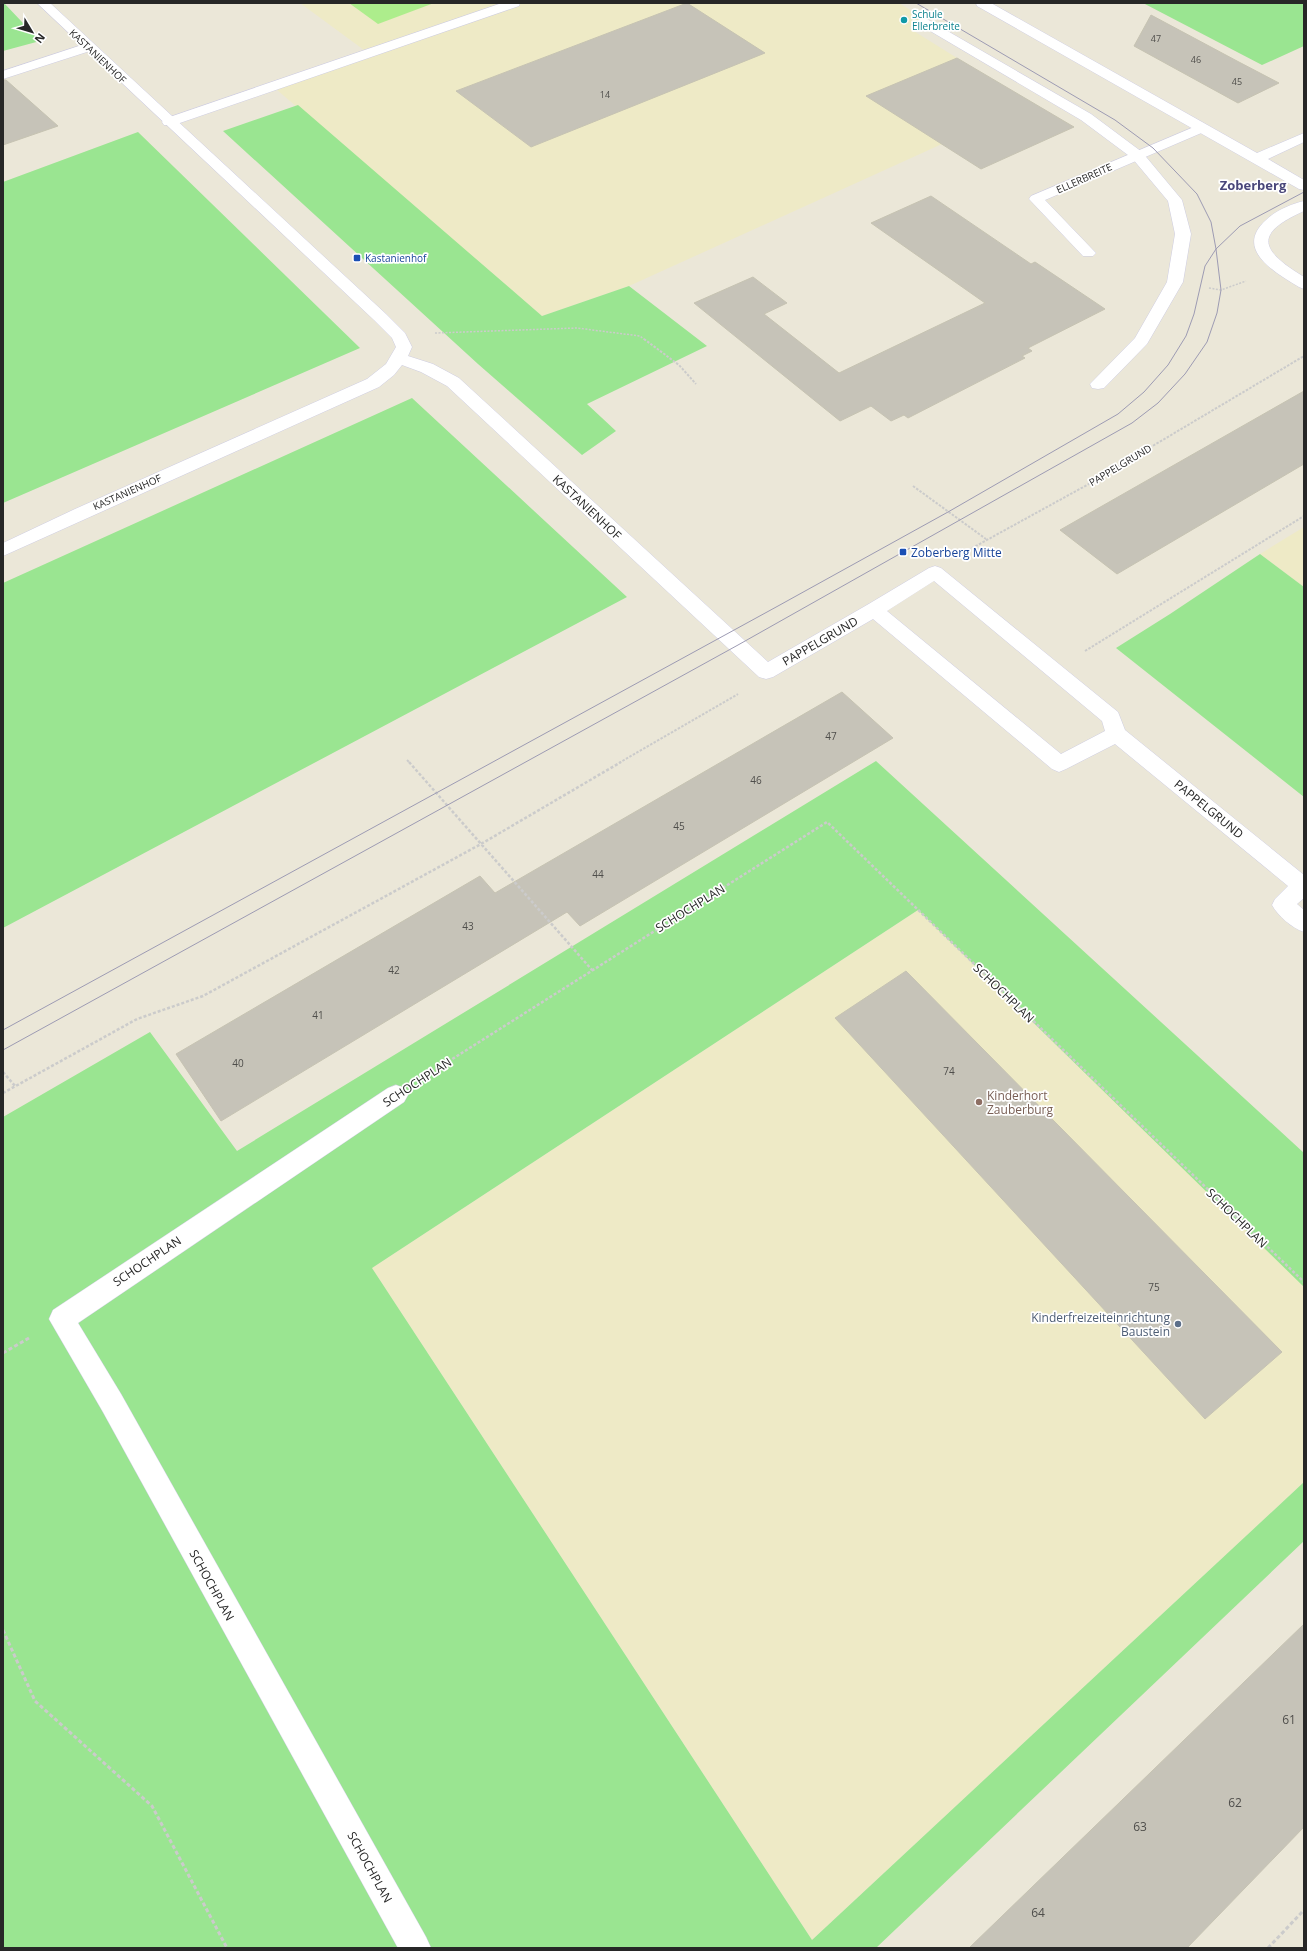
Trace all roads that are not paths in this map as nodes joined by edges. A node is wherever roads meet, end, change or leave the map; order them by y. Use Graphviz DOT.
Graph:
graph roads {
  1 [pos="42,3"];
  2 [pos="514,3"];
  3 [pos="982,3"];
  4 [pos="925,22"];
  5 [pos="88,47"];
  6 [pos="3,75"];
  7 [pos="169,122"];
  8 [pos="1201,128"];
  9 [pos="1304,137"];
  10 [pos="1137,155"];
  11 [pos="1257,159"];
  12 [pos="1304,186"];
  13 [pos="1304,205"];
  14 [pos="1088,253"];
  15 [pos="1304,284"];
  16 [pos="399,359"];
  17 [pos="1098,384"];
  18 [pos="3,550"];
  19 [pos="874,610"];
  20 [pos="766,672"];
  21 [pos="1116,734"];
  22 [pos="1303,884"];
  23 [pos="1304,923"];
  24 [pos="396,1095"];
  25 [pos="415,1948"];
  1 -- 5 [label="street, KASTANIENHOF"];
  2 -- 7 [label="street"];
  3 -- 8 [label="street"];
  4 -- 10 [label="street"];
  5 -- 6 [label="street"];
  5 -- 7 [label="street, KASTANIENHOF"];
  7 -- 16 [label="street, KASTANIENHOF"];
  8 -- 10 [label="street, ELLERBREITE"];
  8 -- 11 [label="street"];
  9 -- 11 [label="street"];
  10 -- 14 [label="street, ELLERBREITE"];
  10 -- 17 [label="street"];
  11 -- 12 [label="street"];
  13 -- 15 [label="street"];
  16 -- 18 [label="street, KASTANIENHOF"];
  16 -- 20 [label="street, KASTANIENHOF"];
  19 -- 20 [label="street, PAPPELGRUND"];
  19 -- 21 [label="street"];
  19 -- 21 [label="street, PAPPELGRUND"];
  21 -- 22 [label="street, PAPPELGRUND"];
  22 -- 23 [label="street, PAPPELGRUND"];
  24 -- 25 [label="street, SCHOCHPLAN"];
}
